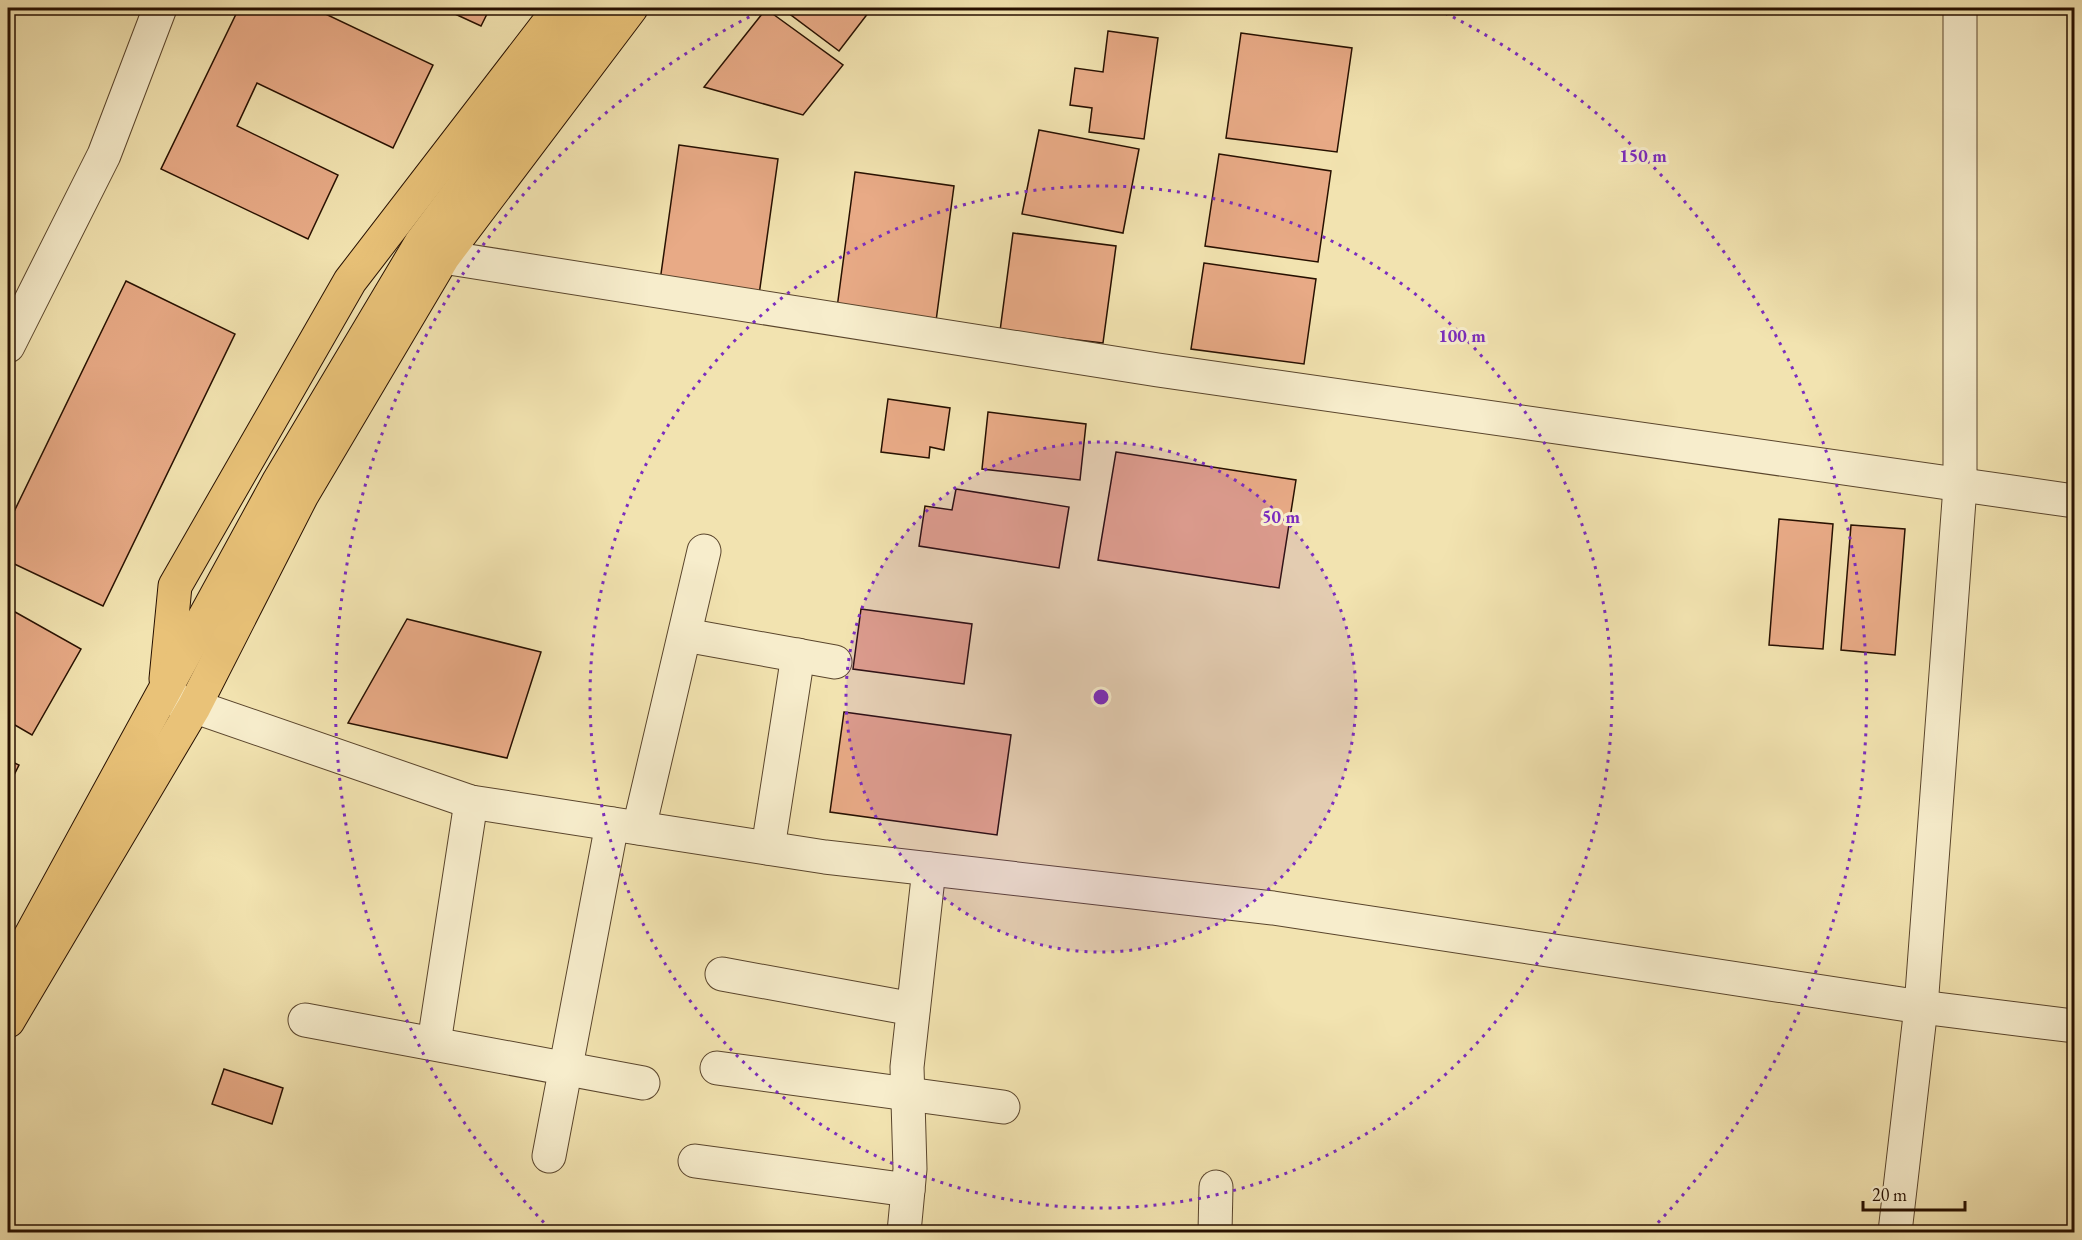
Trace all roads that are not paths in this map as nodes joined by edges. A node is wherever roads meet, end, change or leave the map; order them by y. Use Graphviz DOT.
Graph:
graph roads {
  1 [pos="160,8"];
  2 [pos="560,8"];
  3 [pos="597,8"];
  4 [pos="631,8"];
  5 [pos="1960,8"];
  6 [pos="443,257"];
  7 [pos="8,346"];
  8 [pos="1960,486"];
  9 [pos="2074,501"];
  10 [pos="704,551"];
  11 [pos="685,635"];
  12 [pos="798,655"];
  13 [pos="835,662"];
  14 [pos="164,696"];
  15 [pos="194,706"];
  16 [pos="471,802"];
  17 [pos="626,826"];
  18 [pos="768,848"];
  19 [pos="929,869"];
  20 [pos="722,974"];
  21 [pos="8,977"];
  22 [pos="1921,1007"];
  23 [pos="913,1009"];
  24 [pos="304,1020"];
  25 [pos="8,1022"];
  26 [pos="2074,1026"];
  27 [pos="434,1043"];
  28 [pos="565,1068"];
  29 [pos="717,1068"];
  30 [pos="643,1083"];
  31 [pos="908,1093"];
  32 [pos="1003,1107"];
  33 [pos="549,1156"];
  34 [pos="695,1161"];
  35 [pos="1216,1187"];
  36 [pos="908,1190"];
  37 [pos="904,1233"];
  38 [pos="1215,1233"];
  39 [pos="1895,1233"];
  1 -- 7 [label="street"];
  2 -- 14 [label="main road"];
  3 -- 14 [label="main road"];
  4 -- 6 [label="main road"];
  5 -- 8 [label="street"];
  6 -- 8 [label="street"];
  6 -- 15 [label="main road"];
  8 -- 9 [label="street"];
  8 -- 22 [label="street"];
  10 -- 11 [label="street"];
  11 -- 12 [label="street"];
  11 -- 17 [label="street"];
  12 -- 13 [label="street"];
  12 -- 18 [label="street"];
  14 -- 15 [label="street"];
  14 -- 21 [label="main road"];
  15 -- 16 [label="street"];
  15 -- 25 [label="main road"];
  16 -- 17 [label="street"];
  16 -- 27 [label="street"];
  17 -- 18 [label="street"];
  17 -- 28 [label="street"];
  18 -- 19 [label="street"];
  19 -- 22 [label="street"];
  19 -- 23 [label="street"];
  20 -- 23 [label="street"];
  22 -- 26 [label="street"];
  22 -- 39 [label="street"];
  23 -- 31 [label="street"];
  24 -- 27 [label="street"];
  27 -- 28 [label="street"];
  28 -- 30 [label="street"];
  28 -- 33 [label="street"];
  29 -- 31 [label="street"];
  31 -- 32 [label="street"];
  31 -- 36 [label="street"];
  34 -- 36 [label="street"];
  35 -- 38 [label="street"];
  36 -- 37 [label="street"];
}
